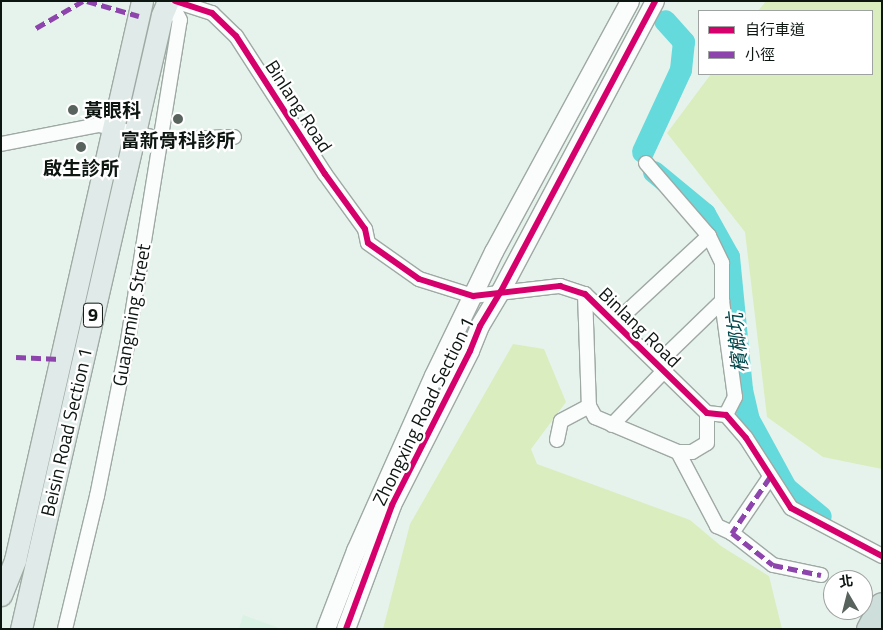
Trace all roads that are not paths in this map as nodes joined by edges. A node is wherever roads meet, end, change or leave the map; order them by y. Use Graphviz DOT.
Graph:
graph roads {
  1 [pos="142,1"];
  2 [pos="169,1"];
  3 [pos="175,1"];
  4 [pos="630,1"];
  5 [pos="655,1"];
  6 [pos="113,127"];
  7 [pos="135,132"];
  8 [pos="234,137"];
  9 [pos="161,139"];
  10 [pos="184,139"];
  11 [pos="12,142"];
  12 [pos="646,163"];
  13 [pos="709,236"];
  14 [pos="502,291"];
  15 [pos="585,294"];
  16 [pos="473,296"];
  17 [pos="722,300"];
  18 [pos="616,322"];
  19 [pos="661,367"];
  20 [pos="589,406"];
  21 [pos="707,413"];
  22 [pos="726,415"];
  23 [pos="612,425"];
  24 [pos="557,440"];
  25 [pos="678,452"];
  26 [pos="770,478"];
  27 [pos="732,533"];
  28 [pos="882,556"];
  29 [pos="821,575"];
  30 [pos="1,595"];
  31 [pos="882,605"];
  32 [pos="21,629"];
  33 [pos="65,629"];
  34 [pos="326,629"];
  35 [pos="346,629"];
  36 [pos="869,629"];
  1 -- 6 [label="main road, Beisin Road Section 1 / 9"];
  2 -- 7 [label="main road, Beisin Road Section 1 / 9"];
  2 -- 9 [label="street, Guangming Street"];
  3 -- 16 [label="street, Binlang Road"];
  4 -- 16 [label="street, Zhongxing Road Section 1"];
  5 -- 14 [label="street, Zhongxing Road Section 1"];
  6 -- 7 [label="street"];
  6 -- 11 [label="street"];
  6 -- 30 [label="main road, Beisin Road Section 1 / 9"];
  7 -- 9 [label="street"];
  7 -- 32 [label="main road, Beisin Road Section 1 / 9"];
  8 -- 10 [label="street"];
  9 -- 33 [label="street, Guangming Street"];
  12 -- 13 [label="street"];
  13 -- 17 [label="street"];
  13 -- 18 [label="street"];
  14 -- 15 [label="street, Binlang Road"];
  14 -- 16 [label="street, Binlang Road"];
  14 -- 35 [label="street, Zhongxing Road Section 1"];
  15 -- 18 [label="street, Binlang Road"];
  15 -- 20 [label="street"];
  16 -- 34 [label="street, Zhongxing Road Section 1"];
  17 -- 19 [label="street"];
  17 -- 22 [label="street"];
  18 -- 19 [label="street, Binlang Road"];
  19 -- 21 [label="street, Binlang Road"];
  19 -- 23 [label="street"];
  20 -- 23 [label="street"];
  20 -- 24 [label="street"];
  21 -- 22 [label="street"];
  21 -- 25 [label="street"];
  22 -- 26 [label="street"];
  23 -- 25 [label="street"];
  25 -- 27 [label="street"];
  26 -- 27 [label="street"];
  26 -- 28 [label="street"];
  27 -- 29 [label="street"];
  31 -- 36 [label="highway"];
}
